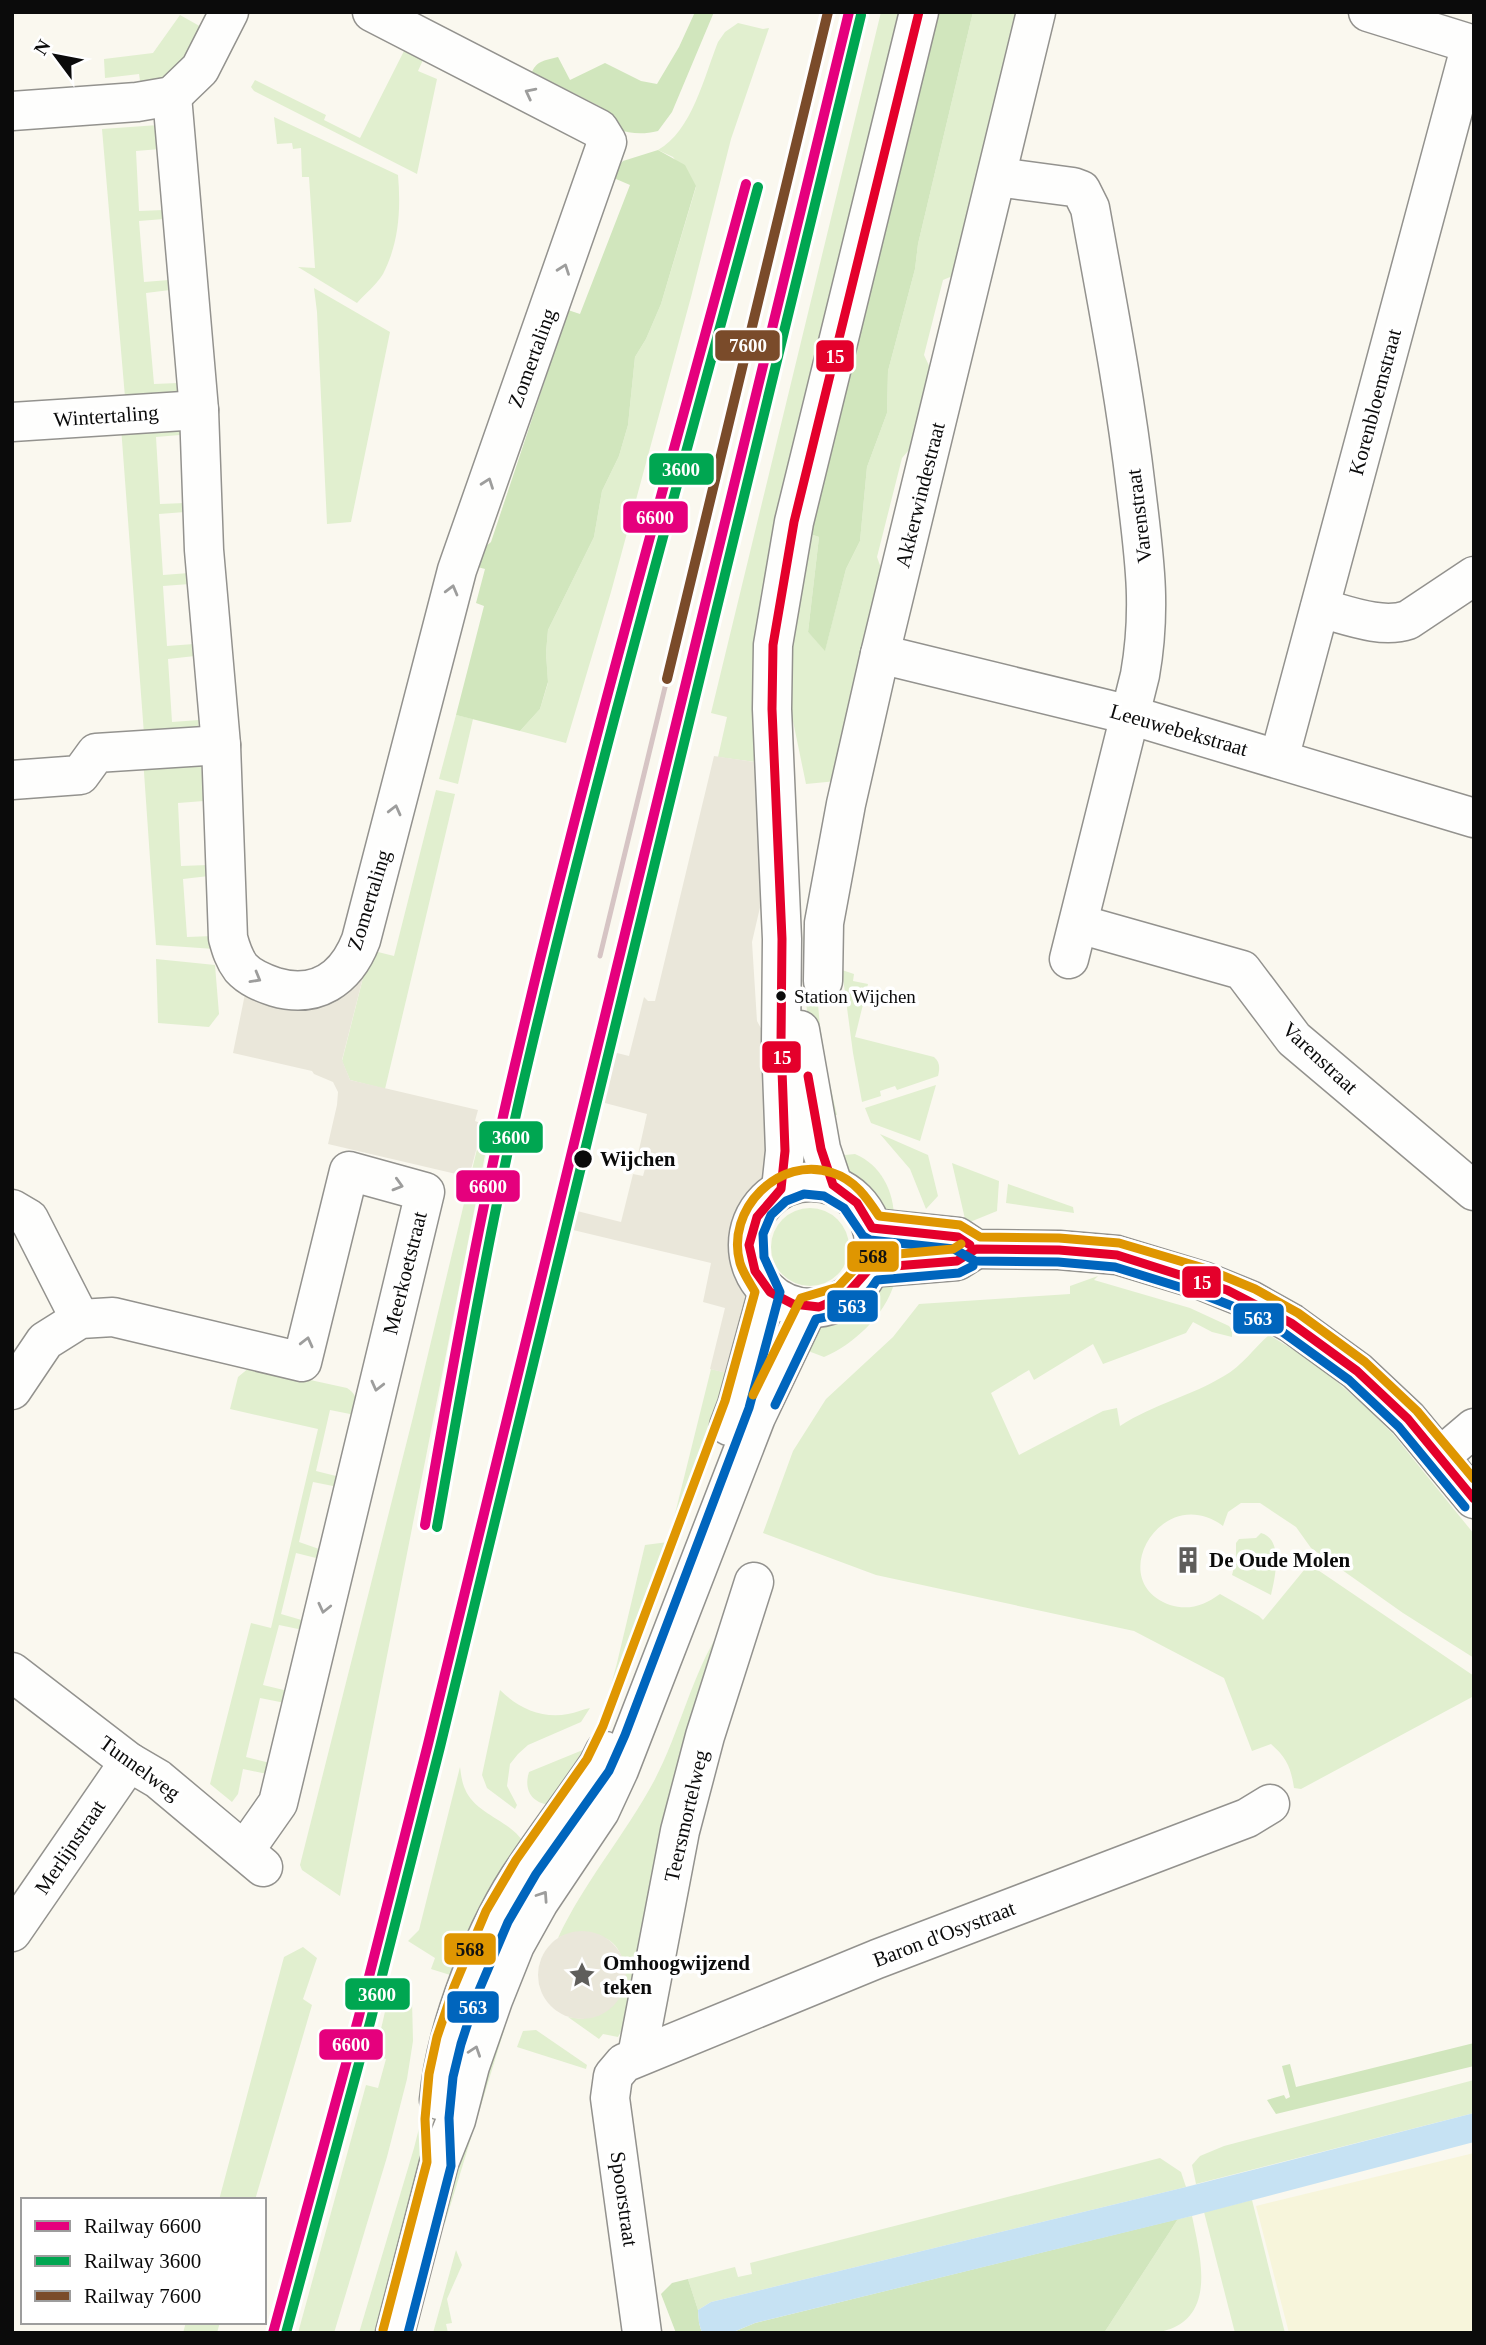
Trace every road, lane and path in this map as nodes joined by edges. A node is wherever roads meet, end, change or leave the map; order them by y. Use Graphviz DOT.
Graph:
graph roads {
  1 [pos="229,12"];
  2 [pos="372,12"];
  3 [pos="1036,12"];
  4 [pos="1368,12"];
  5 [pos="920,17"];
  6 [pos="1421,20"];
  7 [pos="1472,45"];
  8 [pos="172,96"];
  9 [pos="12,111"];
  10 [pos="997,177"];
  11 [pos="199,410"];
  12 [pos="12,422"];
  13 [pos="1474,576"];
  14 [pos="1320,608"];
  15 [pos="880,654"];
  16 [pos="1130,715"];
  17 [pos="221,745"];
  18 [pos="1279,759"];
  19 [pos="12,780"];
  20 [pos="1474,818"];
  21 [pos="782,939"];
  22 [pos="823,981"];
  23 [pos="834,1185"];
  24 [pos="781,1189"];
  25 [pos="1474,1191"];
  26 [pos="12,1209"];
  27 [pos="872,1228"];
  28 [pos="976,1249"];
  29 [pos="870,1268"];
  30 [pos="768,1291"];
  31 [pos="808,1308"];
  32 [pos="80,1319"];
  33 [pos="12,1390"];
  34 [pos="1474,1428"];
  35 [pos="1441,1456"];
  36 [pos="1474,1499"];
  37 [pos="754,1582"];
  38 [pos="12,1672"];
  39 [pos="129,1762"];
  40 [pos="1270,1804"];
  41 [pos="255,1859"];
  42 [pos="12,1932"];
  43 [pos="628,2061"];
  44 [pos="439,2162"];
  45 [pos="395,2333"];
  46 [pos="642,2333"];
  1 -- 8 [label="street"];
  17 -- 2 [label="street, Zomertaling, one-way"];
  3 -- 10 [label="street, Akkerwindestraat"];
  4 -- 6 [label="street"];
  5 -- 21 [label="street"];
  6 -- 7 [label="street"];
  7 -- 14 [label="street, Korenbloemstraat"];
  8 -- 9 [label="street"];
  8 -- 11 [label="street, Zomertaling"];
  10 -- 15 [label="street, Akkerwindestraat"];
  10 -- 16 [label="street, Varenstraat"];
  11 -- 12 [label="street, Wintertaling"];
  11 -- 17 [label="street, Zomertaling"];
  13 -- 14 [label="street"];
  14 -- 18 [label="street, Korenbloemstraat"];
  15 -- 16 [label="street, Leeuwebekstraat"];
  15 -- 22 [label="street, Akkerwindestraat"];
  16 -- 18 [label="street, Leeuwebekstraat"];
  16 -- 25 [label="street, Varenstraat"];
  17 -- 19 [label="street"];
  18 -- 20 [label="street, Leeuwebekstraat"];
  21 -- 23 [label="street"];
  21 -- 24 [label="street"];
  23 -- 24 [label="street"];
  23 -- 27 [label="street"];
  24 -- 30 [label="street"];
  26 -- 32 [label="street"];
  27 -- 28 [label="street"];
  27 -- 29 [label="street"];
  28 -- 29 [label="street"];
  28 -- 35 [label="street"];
  29 -- 31 [label="street"];
  30 -- 31 [label="street"];
  30 -- 44 [label="street"];
  44 -- 31 [label="street, one-way"];
  32 -- 33 [label="street, Meerkoetstraat"];
  32 -- 41 [label="street, Meerkoetstraat, one-way"];
  34 -- 35 [label="street"];
  35 -- 36 [label="street"];
  37 -- 43 [label="street, Teersmortelweg"];
  38 -- 39 [label="street, Tunnelweg"];
  39 -- 41 [label="street, Tunnelweg"];
  39 -- 42 [label="street, Merlijnstraat"];
  40 -- 43 [label="street, Baron d'Osystraat"];
  43 -- 46 [label="street, Spoorstraat"];
  44 -- 45 [label="street"];
}
